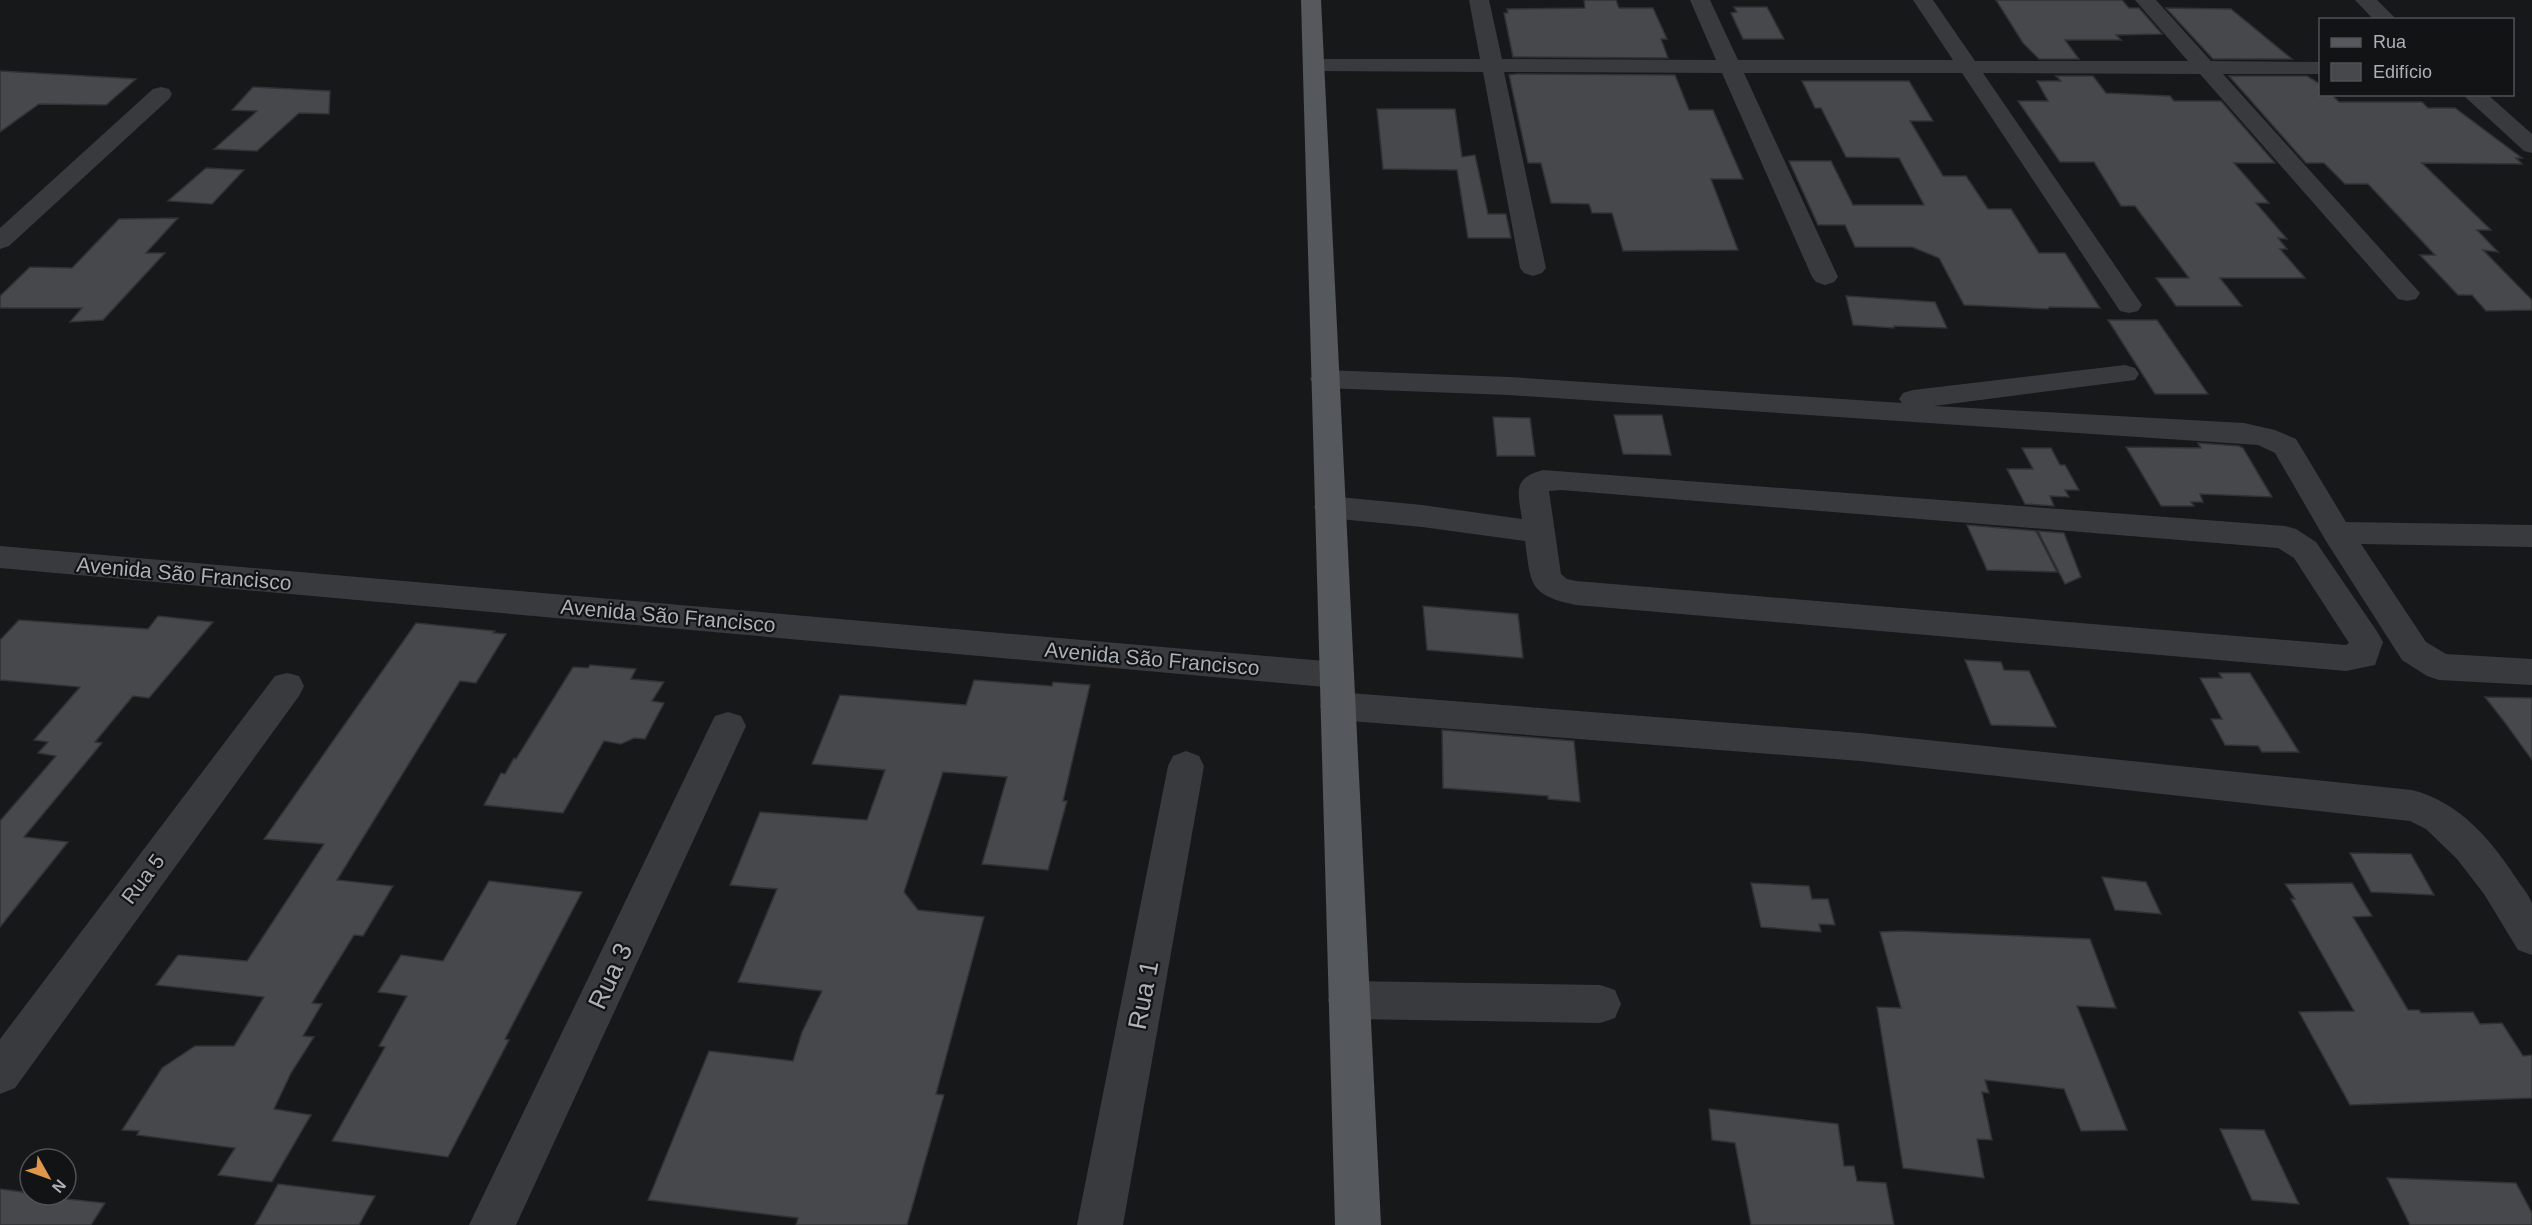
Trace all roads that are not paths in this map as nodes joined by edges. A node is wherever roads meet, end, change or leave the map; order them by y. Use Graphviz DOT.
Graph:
graph roads {
  1 [pos="1311,0"];
  2 [pos="1479,0"];
  3 [pos="1700,0"];
  4 [pos="1923,0"];
  5 [pos="2145,0"];
  6 [pos="2365,0"];
  7 [pos="2385,18"];
  8 [pos="1314,65"];
  9 [pos="1493,65"];
  10 [pos="1730,66"];
  11 [pos="1967,67"];
  12 [pos="2207,68"];
  13 [pos="2319,69"];
  14 [pos="161,94"];
  15 [pos="2475,96"];
  16 [pos="2532,146"];
  17 [pos="0,241"];
  18 [pos="1533,268"];
  19 [pos="1825,277"];
  20 [pos="2407,293"];
  21 [pos="2129,304"];
  22 [pos="2125,374"];
  23 [pos="1324,379"];
  24 [pos="1840,408"];
  25 [pos="1329,507"];
  26 [pos="1539,532"];
  27 [pos="2337,533"];
  28 [pos="2532,536"];
  29 [pos="0,557"];
  30 [pos="2532,672"];
  31 [pos="287,686"];
  32 [pos="1337,691"];
  33 [pos="728,726"];
  34 [pos="1186,766"];
  35 [pos="2532,937"];
  36 [pos="1349,1000"];
  37 [pos="1600,1004"];
  38 [pos="0,1073"];
  39 [pos="492,1225"];
  40 [pos="1100,1225"];
  41 [pos="1358,1225"];
  1 -- 8 [label="main road"];
  2 -- 9 [label="street"];
  3 -- 10 [label="street"];
  4 -- 11 [label="street"];
  5 -- 12 [label="street"];
  6 -- 7 [label="street"];
  8 -- 9 [label="street"];
  8 -- 23 [label="main road"];
  9 -- 10 [label="street"];
  9 -- 18 [label="street"];
  10 -- 11 [label="street"];
  10 -- 19 [label="street"];
  11 -- 12 [label="street"];
  11 -- 21 [label="street"];
  12 -- 13 [label="street"];
  12 -- 20 [label="street"];
  14 -- 17 [label="street"];
  15 -- 16 [label="street"];
  22 -- 24 [label="street"];
  23 -- 24 [label="street"];
  23 -- 25 [label="main road"];
  24 -- 27 [label="street"];
  25 -- 26 [label="street"];
  25 -- 32 [label="main road"];
  26 -- 26 [label="street"];
  27 -- 28 [label="street"];
  27 -- 30 [label="street"];
  29 -- 32 [label="street, Avenida São Francisco"];
  31 -- 38 [label="street, Rua 5"];
  32 -- 35 [label="street, Avenida São Francisco"];
  32 -- 36 [label="main road"];
  33 -- 39 [label="street, Rua 3"];
  34 -- 40 [label="street, Rua 1"];
  36 -- 37 [label="street"];
  36 -- 41 [label="main road"];
}
